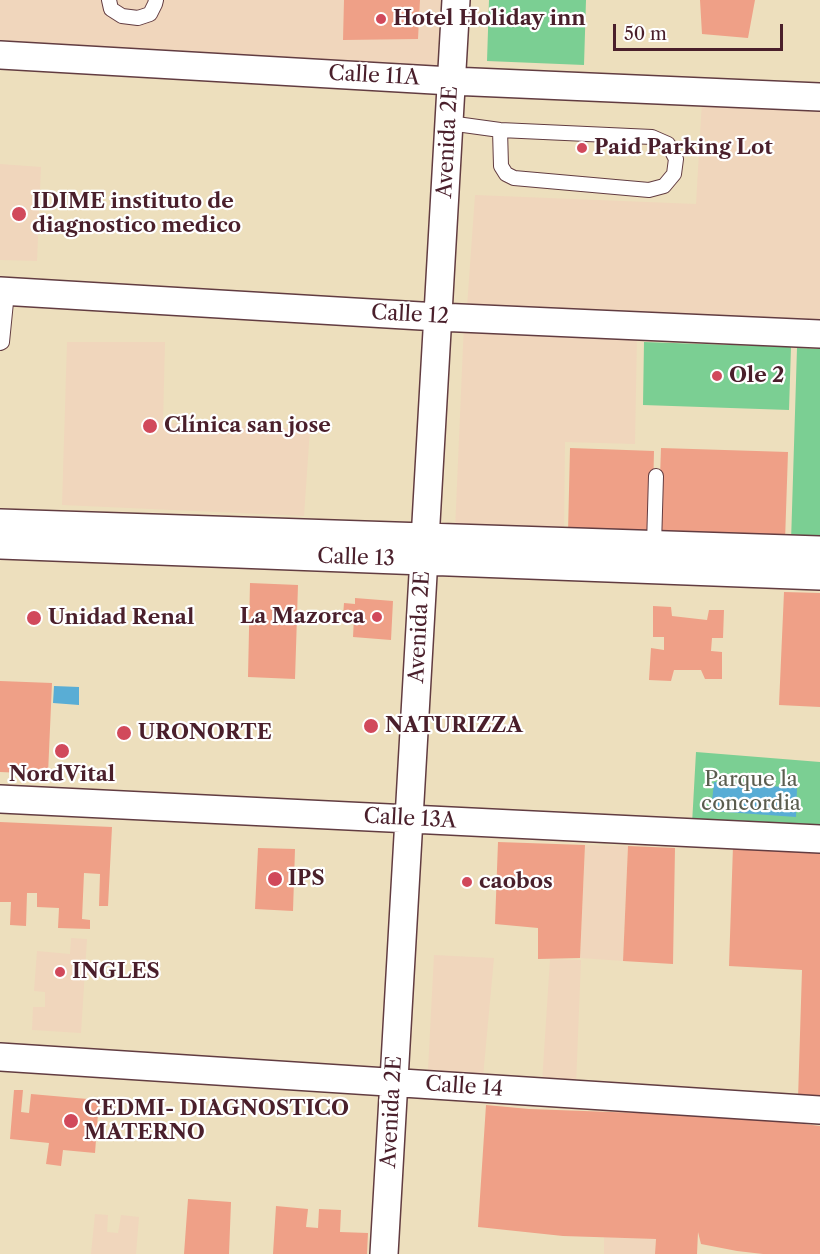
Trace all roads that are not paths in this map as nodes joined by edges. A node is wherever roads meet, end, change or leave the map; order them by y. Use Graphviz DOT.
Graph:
graph roads {
  1 [pos="109,0"];
  2 [pos="156,0"];
  3 [pos="456,0"];
  4 [pos="0,55"];
  5 [pos="451,81"];
  6 [pos="820,97"];
  7 [pos="449,123"];
  8 [pos="500,130"];
  9 [pos="4,292"];
  10 [pos="438,317"];
  11 [pos="820,334"];
  12 [pos="0,343"];
  13 [pos="656,476"];
  14 [pos="0,523"];
  15 [pos="0,545"];
  16 [pos="654,545"];
  17 [pos="424,549"];
  18 [pos="820,550"];
  19 [pos="820,576"];
  20 [pos="0,799"];
  21 [pos="409,819"];
  22 [pos="820,839"];
  23 [pos="0,1057"];
  24 [pos="394,1083"];
  25 [pos="820,1110"];
  26 [pos="384,1254"];
  1 -- 2 [label="lane"];
  3 -- 5 [label="street, Avenida 2E"];
  4 -- 5 [label="street, Calle 11A"];
  5 -- 6 [label="street, Calle 11A"];
  5 -- 7 [label="street, Avenida 2E"];
  7 -- 8 [label="lane"];
  7 -- 10 [label="street, Avenida 2E"];
  8 -- 8 [label="lane"];
  9 -- 10 [label="street, Calle 12"];
  9 -- 12 [label="lane"];
  10 -- 11 [label="street, Calle 12"];
  10 -- 17 [label="street, Avenida 2E"];
  13 -- 16 [label="lane"];
  14 -- 17 [label="street, Calle 13"];
  15 -- 17 [label="street, Calle 13"];
  16 -- 17 [label="street, Calle 13"];
  16 -- 18 [label="street, Calle 13"];
  17 -- 19 [label="street, Calle 13"];
  17 -- 21 [label="street, Avenida 2E"];
  20 -- 21 [label="street, Calle 13A"];
  21 -- 22 [label="street, Calle 13A"];
  21 -- 24 [label="street, Avenida 2E"];
  23 -- 24 [label="street, Calle 14"];
  24 -- 25 [label="street, Calle 14"];
  24 -- 26 [label="street, Avenida 2E"];
}
